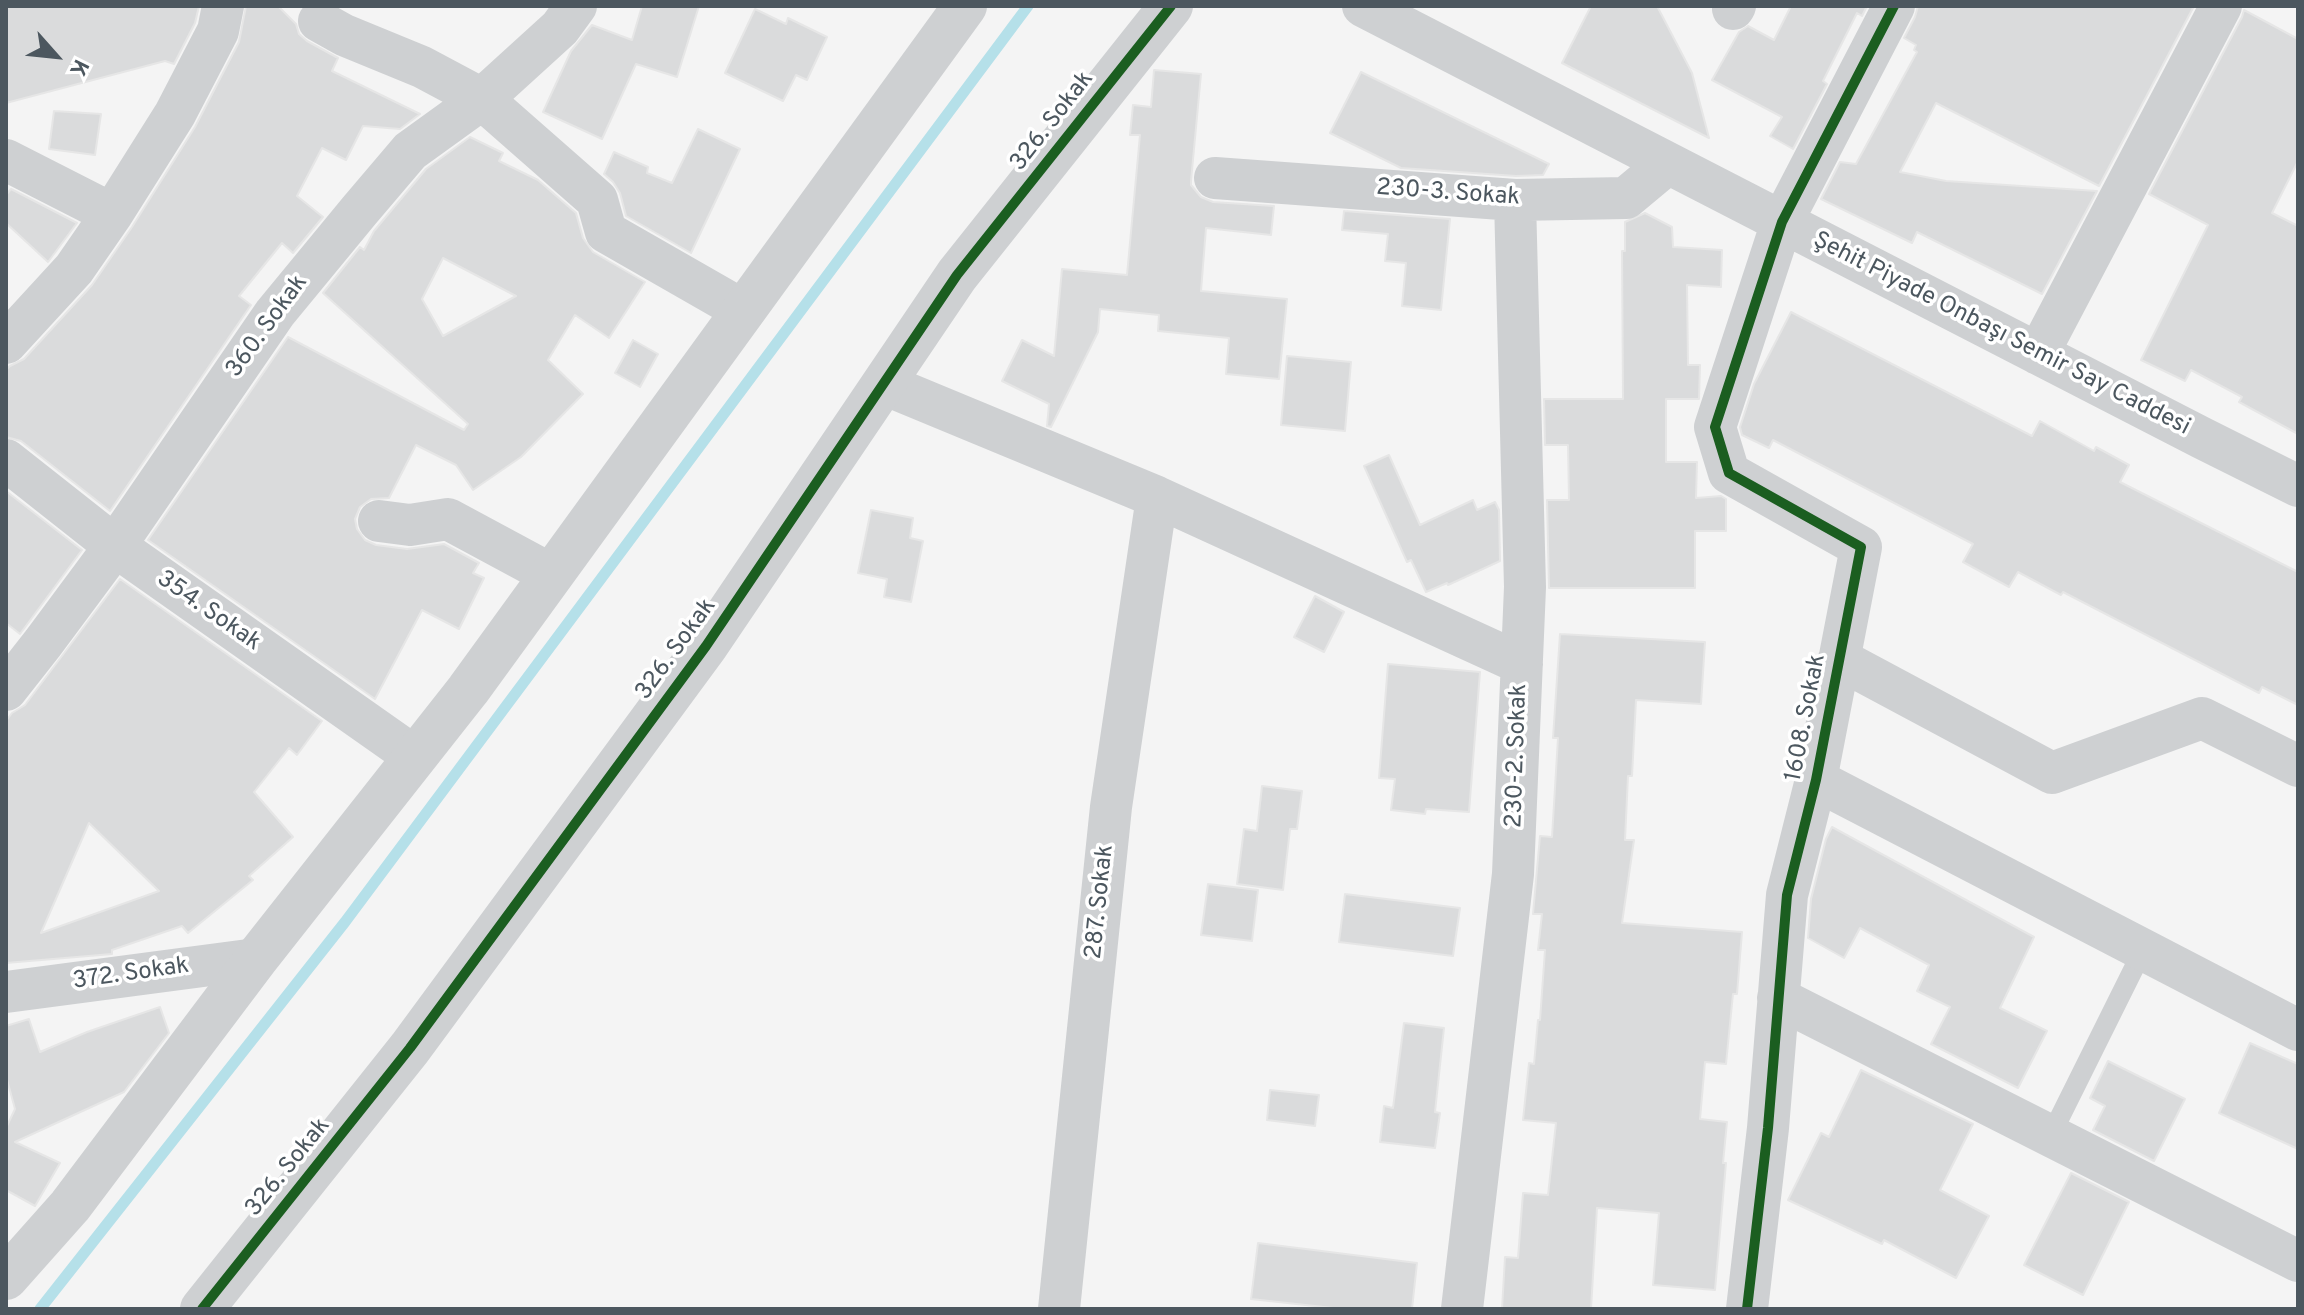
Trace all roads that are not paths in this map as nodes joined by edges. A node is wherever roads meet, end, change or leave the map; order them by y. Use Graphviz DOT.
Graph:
graph roads {
  1 [pos="223,6"];
  2 [pos="576,6"];
  3 [pos="965,6"];
  4 [pos="1171,6"];
  5 [pos="1363,6"];
  6 [pos="1894,6"];
  7 [pos="2221,6"];
  8 [pos="319,21"];
  9 [pos="482,99"];
  10 [pos="6,160"];
  11 [pos="1668,163"];
  12 [pos="1215,178"];
  13 [pos="1515,200"];
  14 [pos="112,214"];
  15 [pos="1782,222"];
  16 [pos="744,311"];
  17 [pos="6,343"];
  18 [pos="2038,354"];
  19 [pos="884,384"];
  20 [pos="6,460"];
  21 [pos="2293,470"];
  22 [pos="1157,497"];
  23 [pos="379,521"];
  24 [pos="115,546"];
  25 [pos="552,575"];
  26 [pos="1839,659"];
  27 [pos="1522,664"];
  28 [pos="6,690"];
  29 [pos="415,757"];
  30 [pos="2298,766"];
  31 [pos="1816,780"];
  32 [pos="2143,950"];
  33 [pos="256,959"];
  34 [pos="6,992"];
  35 [pos="1778,998"];
  36 [pos="2298,1030"];
  37 [pos="2051,1135"];
  38 [pos="2298,1261"];
  39 [pos="6,1278"];
  40 [pos="202,1309"];
  41 [pos="1059,1309"];
  42 [pos="1462,1309"];
  43 [pos="1747,1309"];
  1 -- 14 [label="street"];
  2 -- 9 [label="street, 360. Sokak"];
  3 -- 16 [label="street"];
  4 -- 19 [label="street, 326. Sokak"];
  5 -- 11 [label="street, Şehit Piyade Onbaşı Semir Say Caddesi"];
  6 -- 15 [label="street"];
  7 -- 18 [label="street"];
  8 -- 9 [label="street"];
  9 -- 16 [label="street"];
  9 -- 24 [label="street, 360. Sokak"];
  10 -- 14 [label="street"];
  11 -- 13 [label="street, 230-3. Sokak"];
  11 -- 15 [label="street, Şehit Piyade Onbaşı Semir Say Caddesi"];
  12 -- 13 [label="street, 230-3. Sokak"];
  13 -- 27 [label="street, 230-2. Sokak"];
  14 -- 17 [label="street"];
  15 -- 18 [label="street, Şehit Piyade Onbaşı Semir Say Caddesi"];
  15 -- 26 [label="street, 1608. Sokak"];
  16 -- 25 [label="street"];
  18 -- 21 [label="street, Şehit Piyade Onbaşı Semir Say Caddesi"];
  19 -- 22 [label="street"];
  19 -- 40 [label="street, 326. Sokak"];
  20 -- 24 [label="street, 354. Sokak"];
  22 -- 27 [label="street"];
  22 -- 41 [label="street, 287. Sokak"];
  23 -- 25 [label="street"];
  24 -- 28 [label="street, 360. Sokak"];
  24 -- 29 [label="street, 354. Sokak"];
  25 -- 29 [label="street"];
  26 -- 30 [label="street"];
  26 -- 31 [label="street, 1608. Sokak"];
  27 -- 42 [label="street, 230-2. Sokak"];
  29 -- 33 [label="street"];
  31 -- 32 [label="street"];
  31 -- 35 [label="street, 1608. Sokak"];
  32 -- 36 [label="street"];
  32 -- 37 [label="lane"];
  33 -- 34 [label="street, 372. Sokak"];
  33 -- 39 [label="street"];
  35 -- 37 [label="street"];
  35 -- 43 [label="street, 1608. Sokak"];
  37 -- 38 [label="street"];
}
